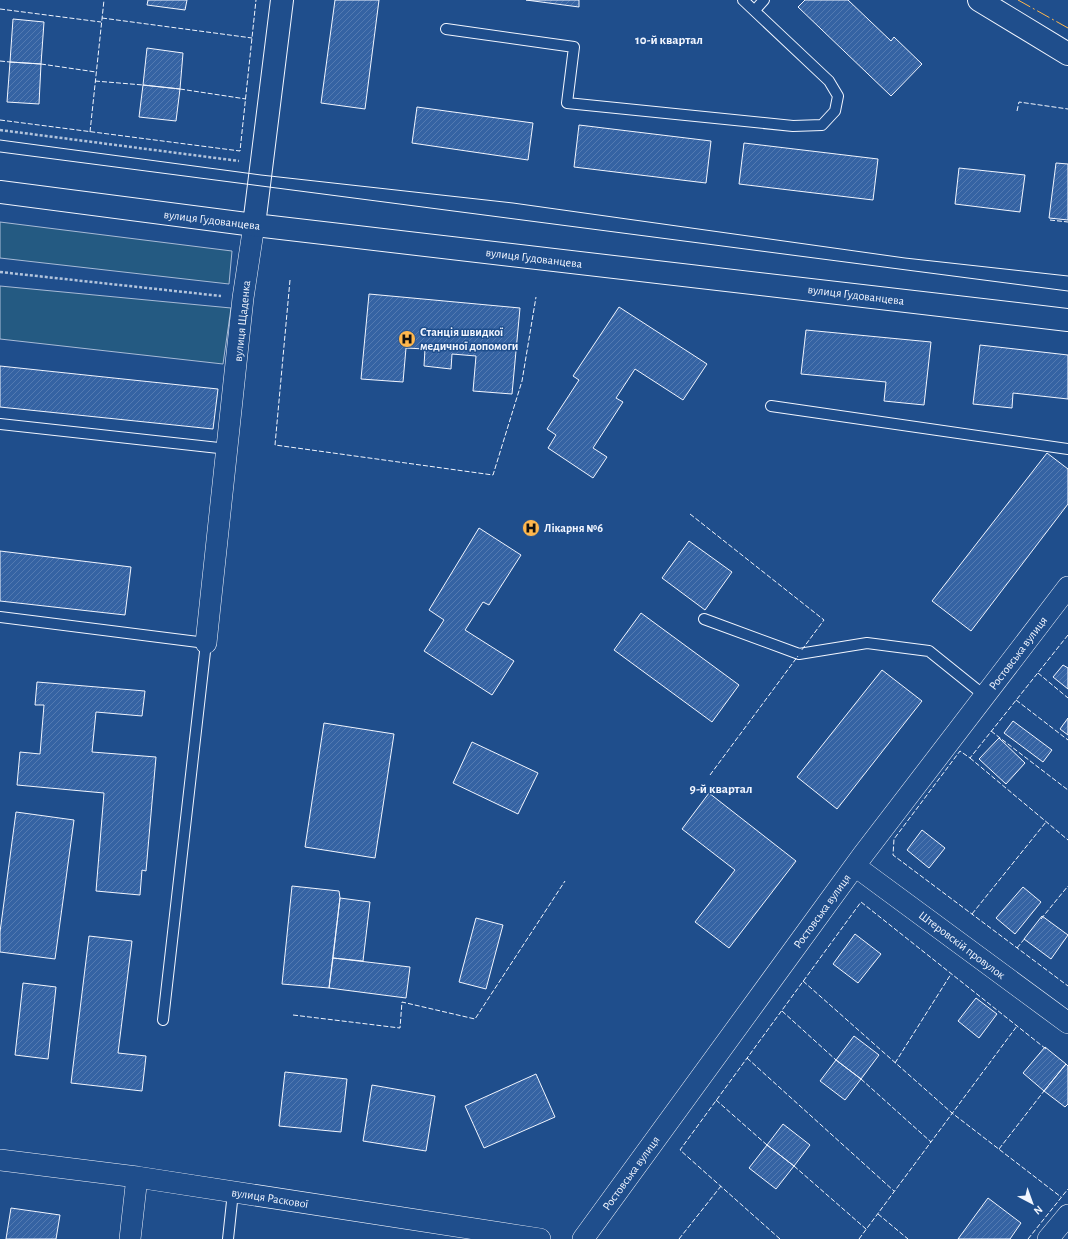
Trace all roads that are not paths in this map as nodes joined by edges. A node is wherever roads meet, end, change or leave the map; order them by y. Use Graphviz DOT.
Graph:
graph roads {
  1 [pos="282,0"];
  2 [pos="743,0"];
  3 [pos="764,0"];
  4 [pos="979,0"];
  5 [pos="754,10"];
  6 [pos="446,29"];
  7 [pos="1068,54"];
  8 [pos="0,192"];
  9 [pos="254,226"];
  10 [pos="1068,320"];
  11 [pos="771,406"];
  12 [pos="0,424"];
  13 [pos="228,449"];
  14 [pos="1068,449"];
  15 [pos="1068,587"];
  16 [pos="0,616"];
  17 [pos="704,619"];
  18 [pos="206,643"];
  19 [pos="985,696"];
  20 [pos="855,866"];
  21 [pos="163,1020"];
  22 [pos="1068,1024"];
  23 [pos="0,1160"];
  24 [pos="138,1177"];
  25 [pos="233,1192"];
  26 [pos="1068,1215"];
  27 [pos="477,1234"];
  28 [pos="130,1239"];
  29 [pos="228,1239"];
  30 [pos="540,1239"];
  31 [pos="583,1239"];
  32 [pos="1048,1239"];
  1 -- 9 [label="street, вулиця Щаденка"];
  2 -- 5 [label="lane"];
  3 -- 5 [label="lane"];
  4 -- 7 [label="street"];
  5 -- 6 [label="lane"];
  8 -- 9 [label="street, вулиця Гудованцева"];
  9 -- 10 [label="street, вулиця Гудованцева"];
  9 -- 13 [label="street, вулиця Щаденка"];
  11 -- 14 [label="lane"];
  12 -- 13 [label="lane"];
  13 -- 18 [label="street, вулиця Щаденка"];
  15 -- 19 [label="street, Ростовська вулиця"];
  16 -- 18 [label="lane"];
  17 -- 19 [label="lane"];
  18 -- 21 [label="lane"];
  19 -- 20 [label="street, Ростовська вулиця"];
  20 -- 22 [label="street, Штеровскій провулок"];
  20 -- 31 [label="street, Ростовська вулиця"];
  23 -- 24 [label="street, вулиця Раскової"];
  24 -- 25 [label="street, вулиця Раскової"];
  24 -- 28 [label="street"];
  25 -- 27 [label="street, вулиця Раскової"];
  25 -- 29 [label="lane"];
  26 -- 32 [label="street"];
  27 -- 30 [label="street, вулиця Раскової"];
}
